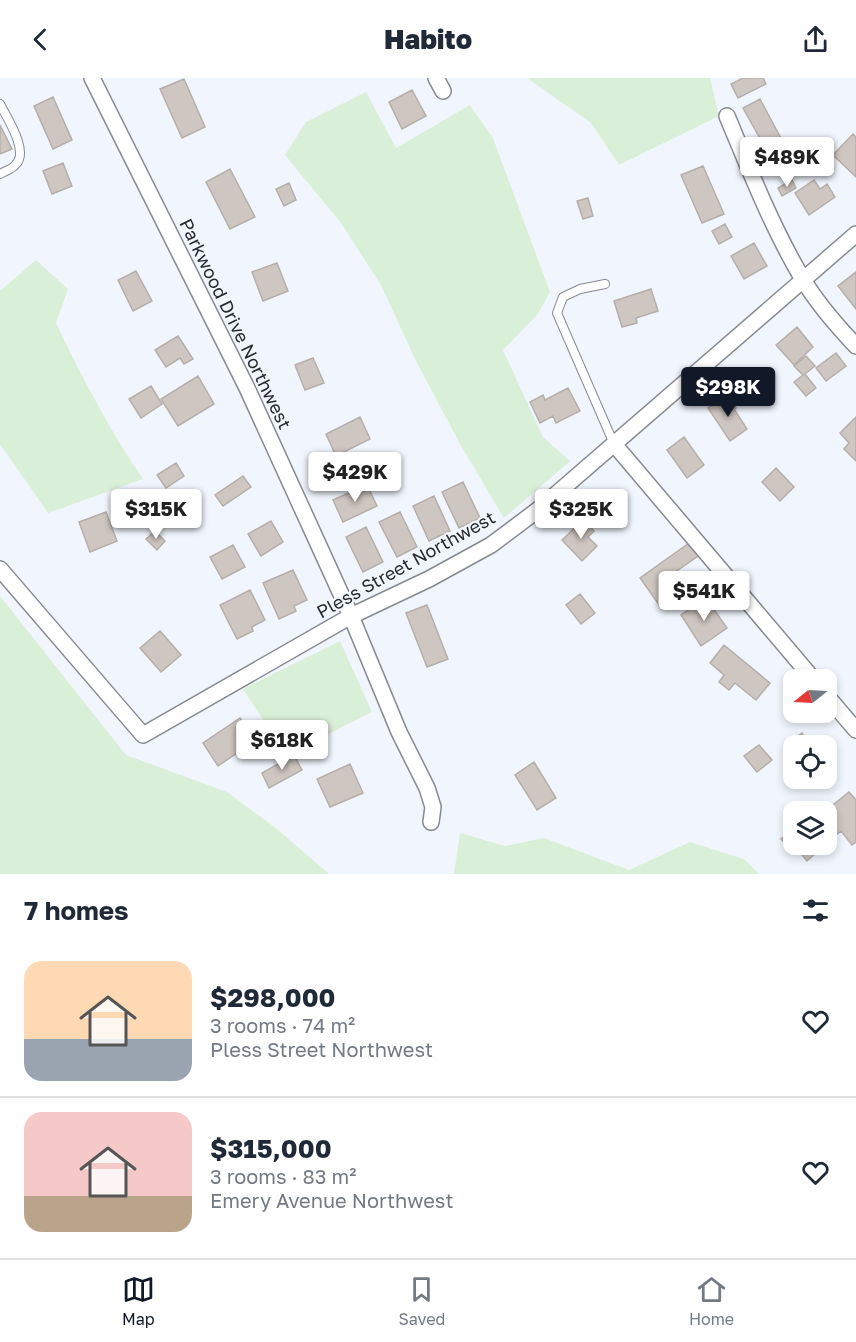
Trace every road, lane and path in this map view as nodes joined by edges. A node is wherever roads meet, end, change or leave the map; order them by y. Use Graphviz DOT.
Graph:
graph roads {
  1 [pos="92,78"];
  2 [pos="0,104"];
  3 [pos="727,116"];
  4 [pos="0,174"];
  5 [pos="856,234"];
  6 [pos="803,279"];
  7 [pos="605,284"];
  8 [pos="856,346"];
  9 [pos="614,444"];
  10 [pos="0,569"];
  11 [pos="351,616"];
  12 [pos="805,669"];
  13 [pos="837,708"];
  14 [pos="856,730"];
  15 [pos="431,822"];
  1 -- 11 [label="street, Parkwood Drive Northwest"];
  2 -- 4 [label="lane"];
  3 -- 6 [label="street"];
  5 -- 6 [label="street, Pless Street Northwest"];
  6 -- 8 [label="street"];
  6 -- 9 [label="street, Pless Street Northwest"];
  7 -- 9 [label="lane"];
  9 -- 11 [label="street, Pless Street Northwest"];
  9 -- 12 [label="street"];
  10 -- 11 [label="street, Pless Street Northwest"];
  11 -- 15 [label="street, Parkwood Drive Northwest"];
  13 -- 14 [label="street"];
}
